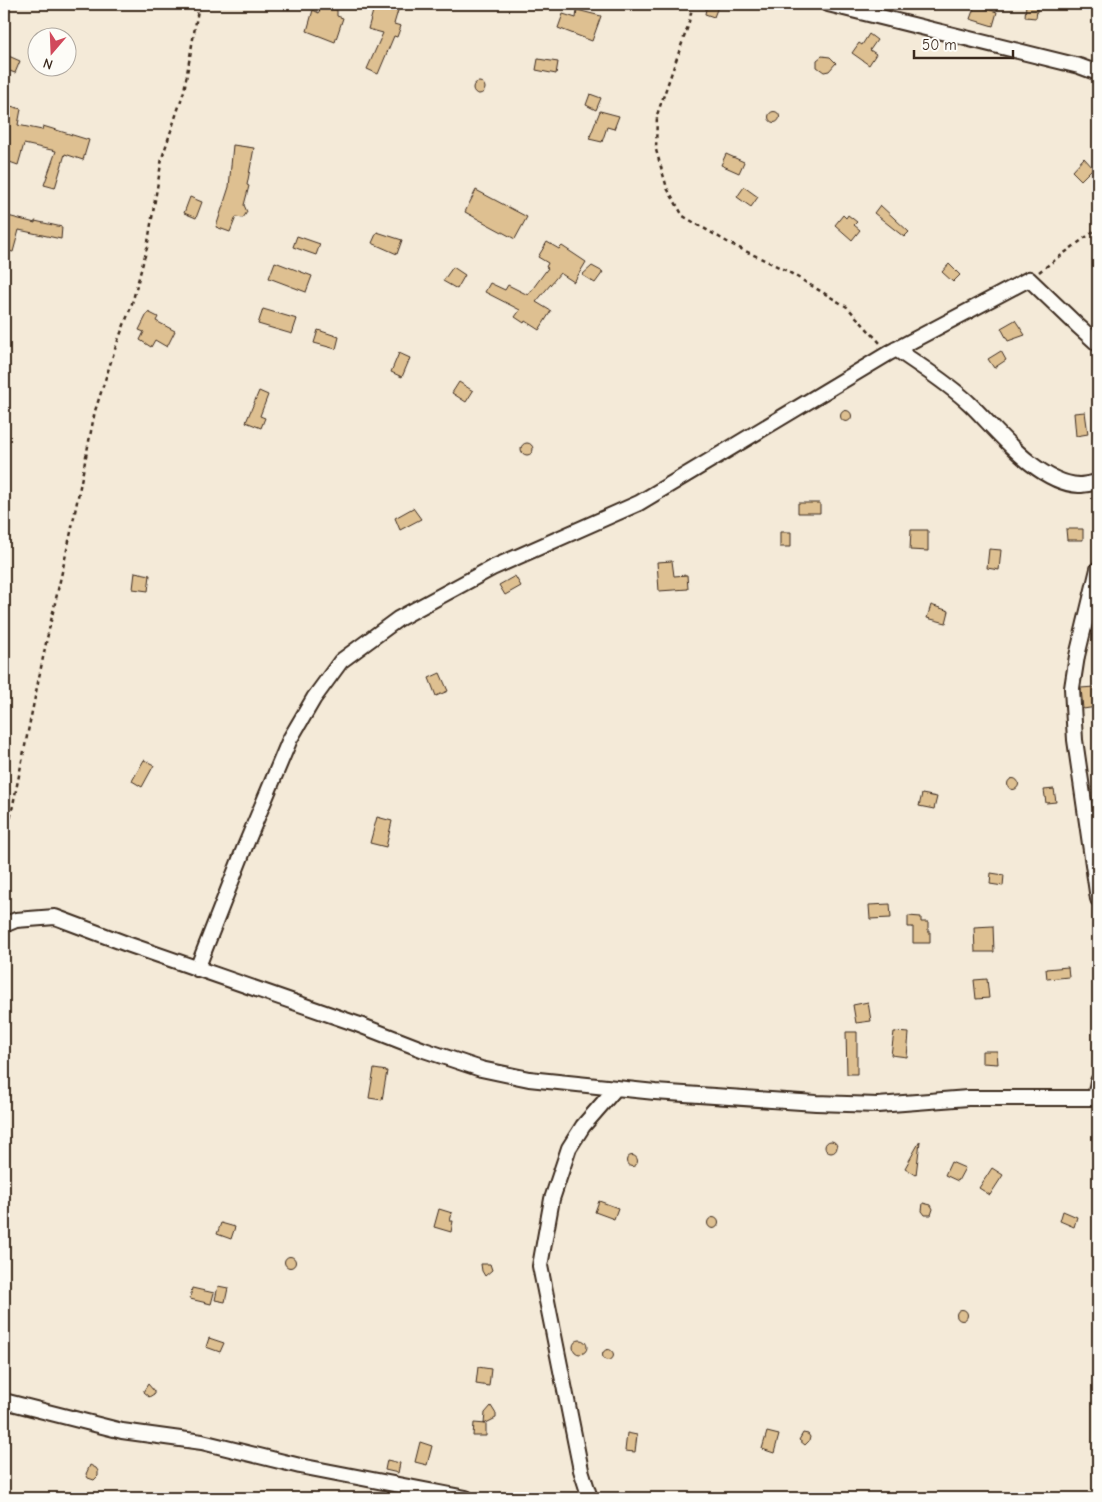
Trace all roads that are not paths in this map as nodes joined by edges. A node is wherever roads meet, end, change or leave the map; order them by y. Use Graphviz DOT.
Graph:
graph roads {
  1 [pos="828,4"];
  2 [pos="1098,73"];
  3 [pos="1098,344"];
  4 [pos="892,351"];
  5 [pos="1098,482"];
  6 [pos="1098,569"];
  7 [pos="1098,899"];
  8 [pos="4,925"];
  9 [pos="197,969"];
  10 [pos="1098,1081"];
  11 [pos="616,1088"];
  12 [pos="1097,1098"];
  13 [pos="4,1401"];
  14 [pos="466,1498"];
  15 [pos="590,1498"];
  1 -- 2 [label="street"];
  3 -- 4 [label="street"];
  4 -- 5 [label="street"];
  4 -- 9 [label="street"];
  6 -- 7 [label="street"];
  8 -- 9 [label="street"];
  9 -- 11 [label="street"];
  10 -- 12 [label="street"];
  11 -- 12 [label="street"];
  11 -- 15 [label="street"];
  13 -- 14 [label="street"];
}
